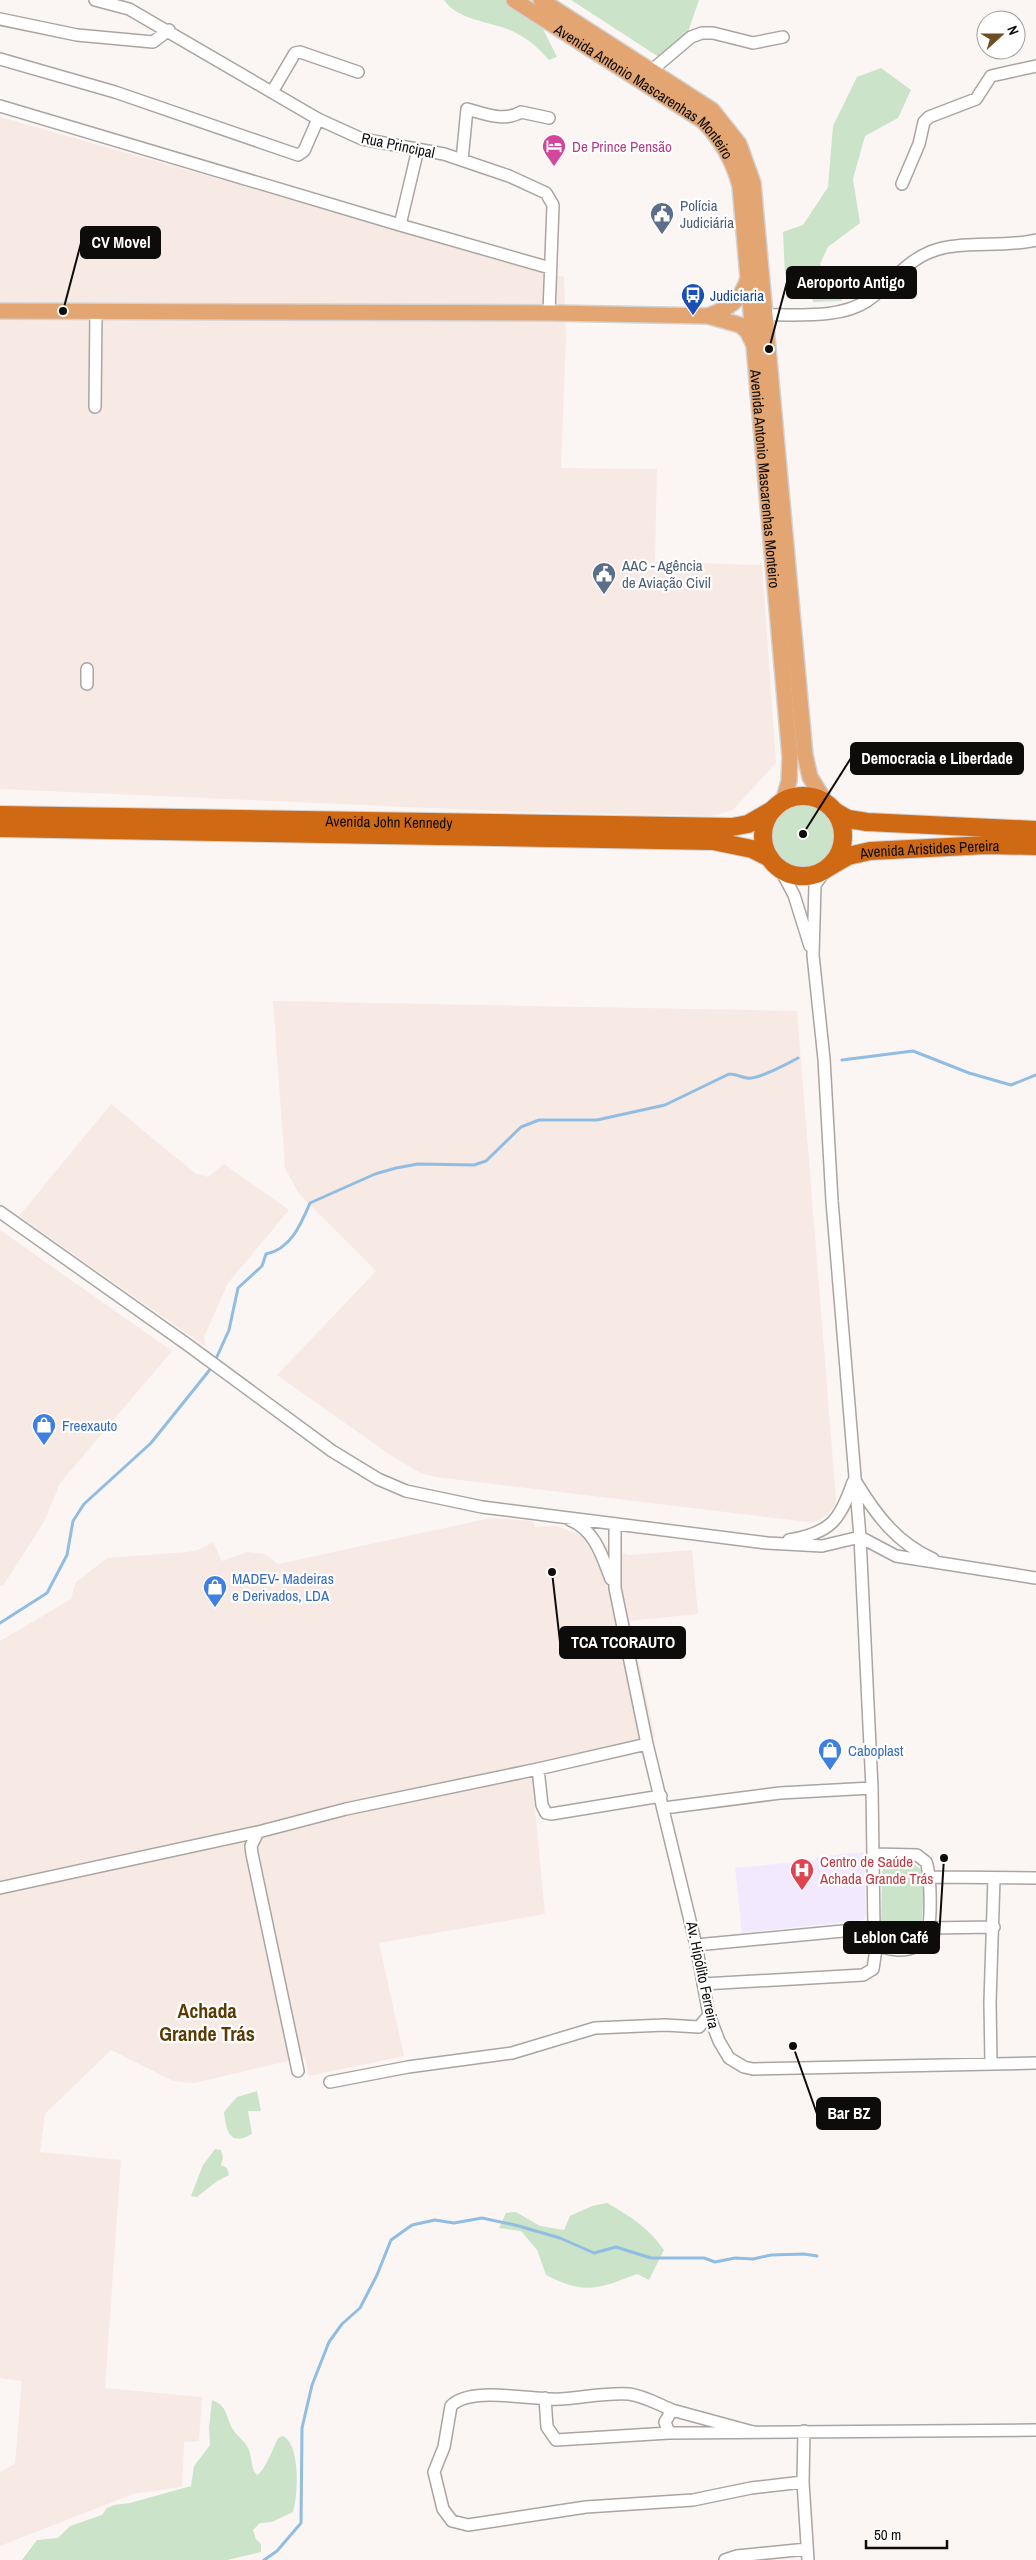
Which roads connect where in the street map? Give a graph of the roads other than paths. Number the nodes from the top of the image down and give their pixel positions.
1 (95, 0) edge
2 (514, 0) edge
3 (541, 0) edge
4 (0, 19) edge
5 (169, 30) junction
6 (783, 37) dead end
7 (0, 59) edge
8 (1036, 66) edge
9 (652, 70) junction
10 (358, 72) dead end
11 (272, 92) junction
12 (0, 106) edge
13 (549, 118) dead end
14 (318, 119) junction
15 (418, 149) junction
16 (462, 160) junction
17 (902, 184) dead end
18 (400, 225) junction
19 (1036, 240) edge
20 (550, 268) junction
21 (749, 278) junction
22 (0, 311) edge
23 (96, 311) junction
24 (549, 313) junction
25 (766, 315) junction
26 (708, 316) junction
27 (754, 347) junction
28 (95, 407) dead end
29 (87, 669) dead end
30 (87, 684) dead end
31 (778, 806) junction
32 (830, 807) junction
33 (0, 815) edge
34 (0, 828) edge
35 (1036, 830) edge
36 (1036, 846) edge
37 (775, 862) junction
38 (827, 868) junction
39 (813, 955) junction
40 (0, 1212) edge
41 (854, 1478) junction
42 (561, 1517) junction
43 (615, 1524) junction
44 (860, 1537) junction
45 (767, 1543) junction
46 (948, 1565) junction
47 (1036, 1578) edge
48 (615, 1588) junction
49 (647, 1744) junction
50 (538, 1769) junction
51 (872, 1788) junction
52 (661, 1796) junction
53 (664, 1808) junction
54 (258, 1832) junction
55 (874, 1854) junction
56 (930, 1877) junction
57 (994, 1878) junction
58 (1036, 1878) edge
59 (0, 1888) edge
60 (994, 1926) junction
61 (874, 1928) junction
62 (928, 1928) junction
63 (877, 1942) junction
64 (696, 1945) junction
65 (703, 1984) junction
66 (709, 2015) junction
67 (1036, 2063) edge
68 (991, 2064) junction
69 (298, 2071) dead end
70 (330, 2082) dead end
71 (545, 2398) junction
72 (672, 2410) junction
73 (1036, 2430) edge
74 (804, 2431) junction
75 (753, 2432) junction
76 (669, 2433) junction
77 (803, 2482) junction
78 (808, 2555) edge
79 (725, 2560) edge

1 - 5 street, Rua Principal
2 - 21 main road, Avenida Antonio Mascarenhas Monteiro
3 - 9 main road, Avenida Antonio Mascarenhas Monteiro
4 - 5 street
5 - 11 street, Rua Principal
6 - 9 street
7 - 14 street
8 - 17 street
9 - 25 main road, Avenida Antonio Mascarenhas Monteiro
10 - 11 street
11 - 14 street, Rua Principal
12 - 18 street
13 - 16 street
14 - 15 street, Rua Principal
15 - 16 street, Rua Principal
15 - 18 street
16 - 20 street, Rua Principal
18 - 20 street
19 - 25 street
20 - 24 street, Rua Principal
21 - 26 main road
21 - 27 main road, Avenida Antonio Mascarenhas Monteiro
22 - 23 main road
23 - 24 main road
23 - 28 street
24 - 26 main road
25 - 32 main road, Avenida Antonio Mascarenhas Monteiro
26 - 27 main road
27 - 31 main road, Avenida Antonio Mascarenhas Monteiro
29 - 30 street
31 - 32 highway
31 - 33 highway, Avenida John Kennedy
31 - 37 highway
32 - 35 highway, Avenida Aristides Pereira
32 - 38 highway
34 - 37 highway, Avenida John Kennedy
36 - 38 highway, Avenida Aristides Pereira
37 - 38 highway
37 - 39 street
38 - 39 street
39 - 41 street
40 - 42 street
41 - 44 street
41 - 45 street
41 - 46 street
42 - 43 street
42 - 48 street
43 - 45 street
43 - 48 street
44 - 45 street
44 - 46 street
44 - 51 street
46 - 47 street
48 - 49 street, Av. Hipólito Ferreira
49 - 50 street
49 - 52 street, Av. Hipólito Ferreira
50 - 52 street
50 - 54 street
51 - 53 street
51 - 55 street
52 - 53 street, Av. Hipólito Ferreira
53 - 64 street, Av. Hipólito Ferreira
54 - 59 street
54 - 69 street
55 - 56 street
55 - 61 street
56 - 57 street
56 - 62 street
57 - 58 street
57 - 60 street
60 - 62 street
60 - 68 street
61 - 63 street
61 - 64 street
62 - 63 street
63 - 65 street
64 - 65 street, Av. Hipólito Ferreira
65 - 66 street, Av. Hipólito Ferreira
66 - 68 street, Av. Hipólito Ferreira
66 - 70 street
67 - 68 street, Av. Hipólito Ferreira
71 - 72 street
71 - 76 street
71 - 77 street
72 - 75 street
72 - 76 street
73 - 74 street
74 - 75 street
74 - 77 street
75 - 76 street
77 - 78 street
78 - 79 street

